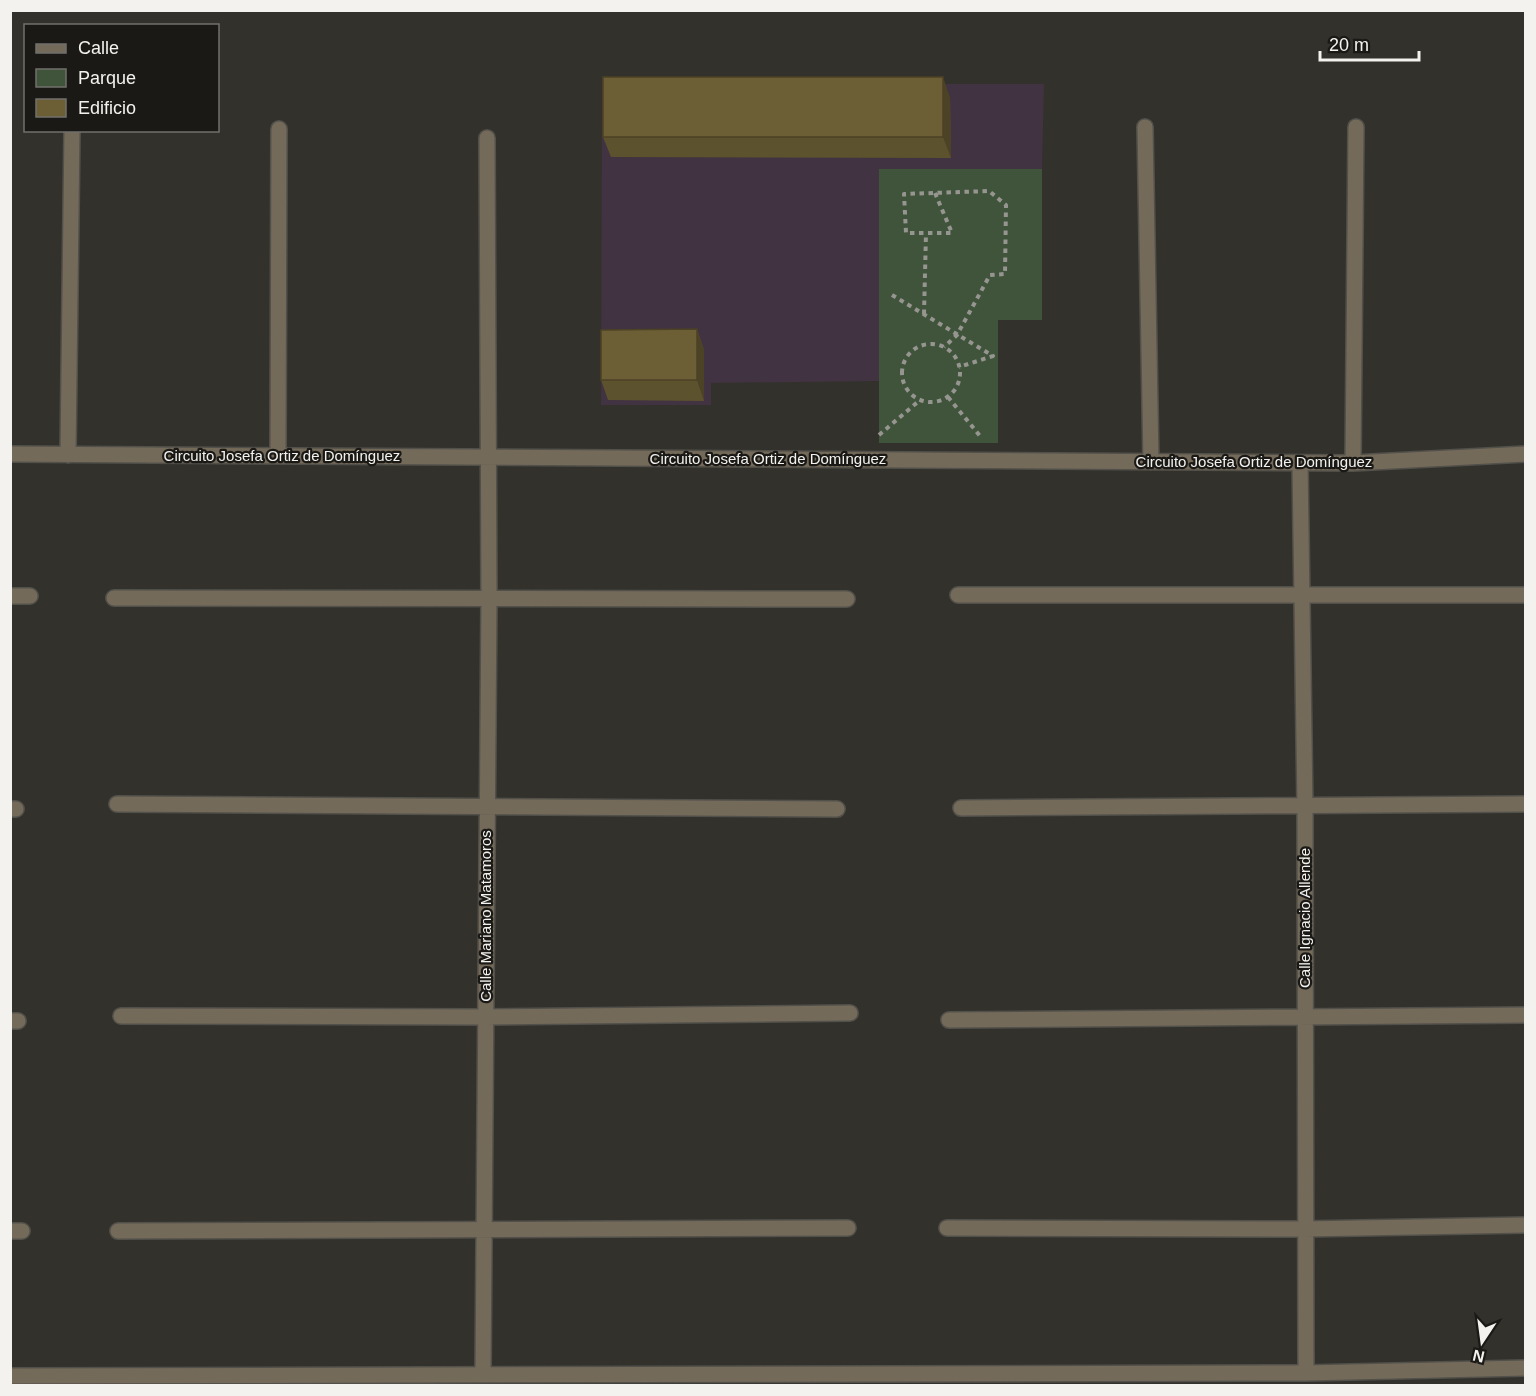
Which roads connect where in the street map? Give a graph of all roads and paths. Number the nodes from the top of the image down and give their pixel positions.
1 (1145, 127) dead end
2 (1356, 127) dead end
3 (279, 129) dead end
4 (72, 132) edge
5 (487, 138) dead end
6 (935, 193) junction
7 (926, 233) junction
8 (892, 295) dead end
9 (924, 314) junction
10 (957, 335) junction
11 (944, 347) junction
12 (959, 367) junction
13 (948, 397) junction
14 (920, 400) junction
15 (10, 454) edge
16 (1526, 454) edge
17 (68, 455) junction
18 (278, 456) junction
19 (488, 458) junction
20 (850, 460) junction
21 (1000, 460) junction
22 (1152, 462) junction
23 (1300, 463) junction
24 (1353, 463) junction
25 (958, 595) dead end
26 (1526, 595) edge
27 (10, 596) edge
28 (30, 596) dead end
29 (1303, 597) junction
30 (114, 598) dead end
31 (489, 599) junction
32 (847, 599) dead end
33 (117, 804) dead end
34 (1526, 804) edge
35 (486, 808) junction
36 (961, 808) dead end
37 (1305, 808) junction
38 (837, 809) dead end
39 (850, 1013) dead end
40 (1305, 1015) junction
41 (1526, 1015) edge
42 (121, 1016) dead end
43 (485, 1017) junction
44 (949, 1020) dead end
45 (1526, 1225) edge
46 (848, 1228) dead end
47 (947, 1228) dead end
48 (484, 1229) junction
49 (1304, 1229) junction
50 (118, 1231) dead end
51 (1526, 1368) edge
52 (1306, 1373) junction
53 (483, 1374) junction
54 (10, 1376) edge
55 (340, 1380) edge
56 (123, 1381) edge

1 - 22 street
2 - 24 street
3 - 18 street
4 - 17 street
5 - 19 street, Calle Mariano Matamoros
6 - 7 path
6 - 7 path
6 - 10 path
7 - 9 path
8 - 9 path
9 - 10 path
10 - 11 path
10 - 12 path
11 - 12 path
11 - 14 path
12 - 13 path
13 - 14 path
13 - 21 path
14 - 20 path
15 - 17 street, Circuito Josefa Ortiz de Domínguez
16 - 24 street, Circuito Josefa Ortiz de Domínguez
17 - 18 street, Circuito Josefa Ortiz de Domínguez
18 - 19 street, Circuito Josefa Ortiz de Domínguez
19 - 20 street, Circuito Josefa Ortiz de Domínguez
19 - 31 street, Calle Mariano Matamoros
20 - 21 street, Circuito Josefa Ortiz de Domínguez
21 - 22 street, Circuito Josefa Ortiz de Domínguez
22 - 23 street, Circuito Josefa Ortiz de Domínguez
23 - 24 street, Circuito Josefa Ortiz de Domínguez
23 - 29 street, Calle Ignacio Allende
25 - 29 street
26 - 29 street
27 - 28 street
29 - 37 street, Calle Ignacio Allende
30 - 31 street
31 - 32 street
31 - 35 street, Calle Mariano Matamoros
33 - 35 street
34 - 37 street
35 - 38 street
35 - 43 street, Calle Mariano Matamoros
36 - 37 street
37 - 40 street, Calle Ignacio Allende
39 - 43 street
40 - 41 street
40 - 44 street
40 - 49 street, Calle Ignacio Allende
42 - 43 street
43 - 48 street, Calle Mariano Matamoros
45 - 49 street
46 - 48 street
47 - 49 street
48 - 50 street
48 - 53 street, Calle Mariano Matamoros
49 - 52 street, Calle Ignacio Allende
51 - 52 street
52 - 53 street
53 - 55 street
54 - 56 street
55 - 56 street

